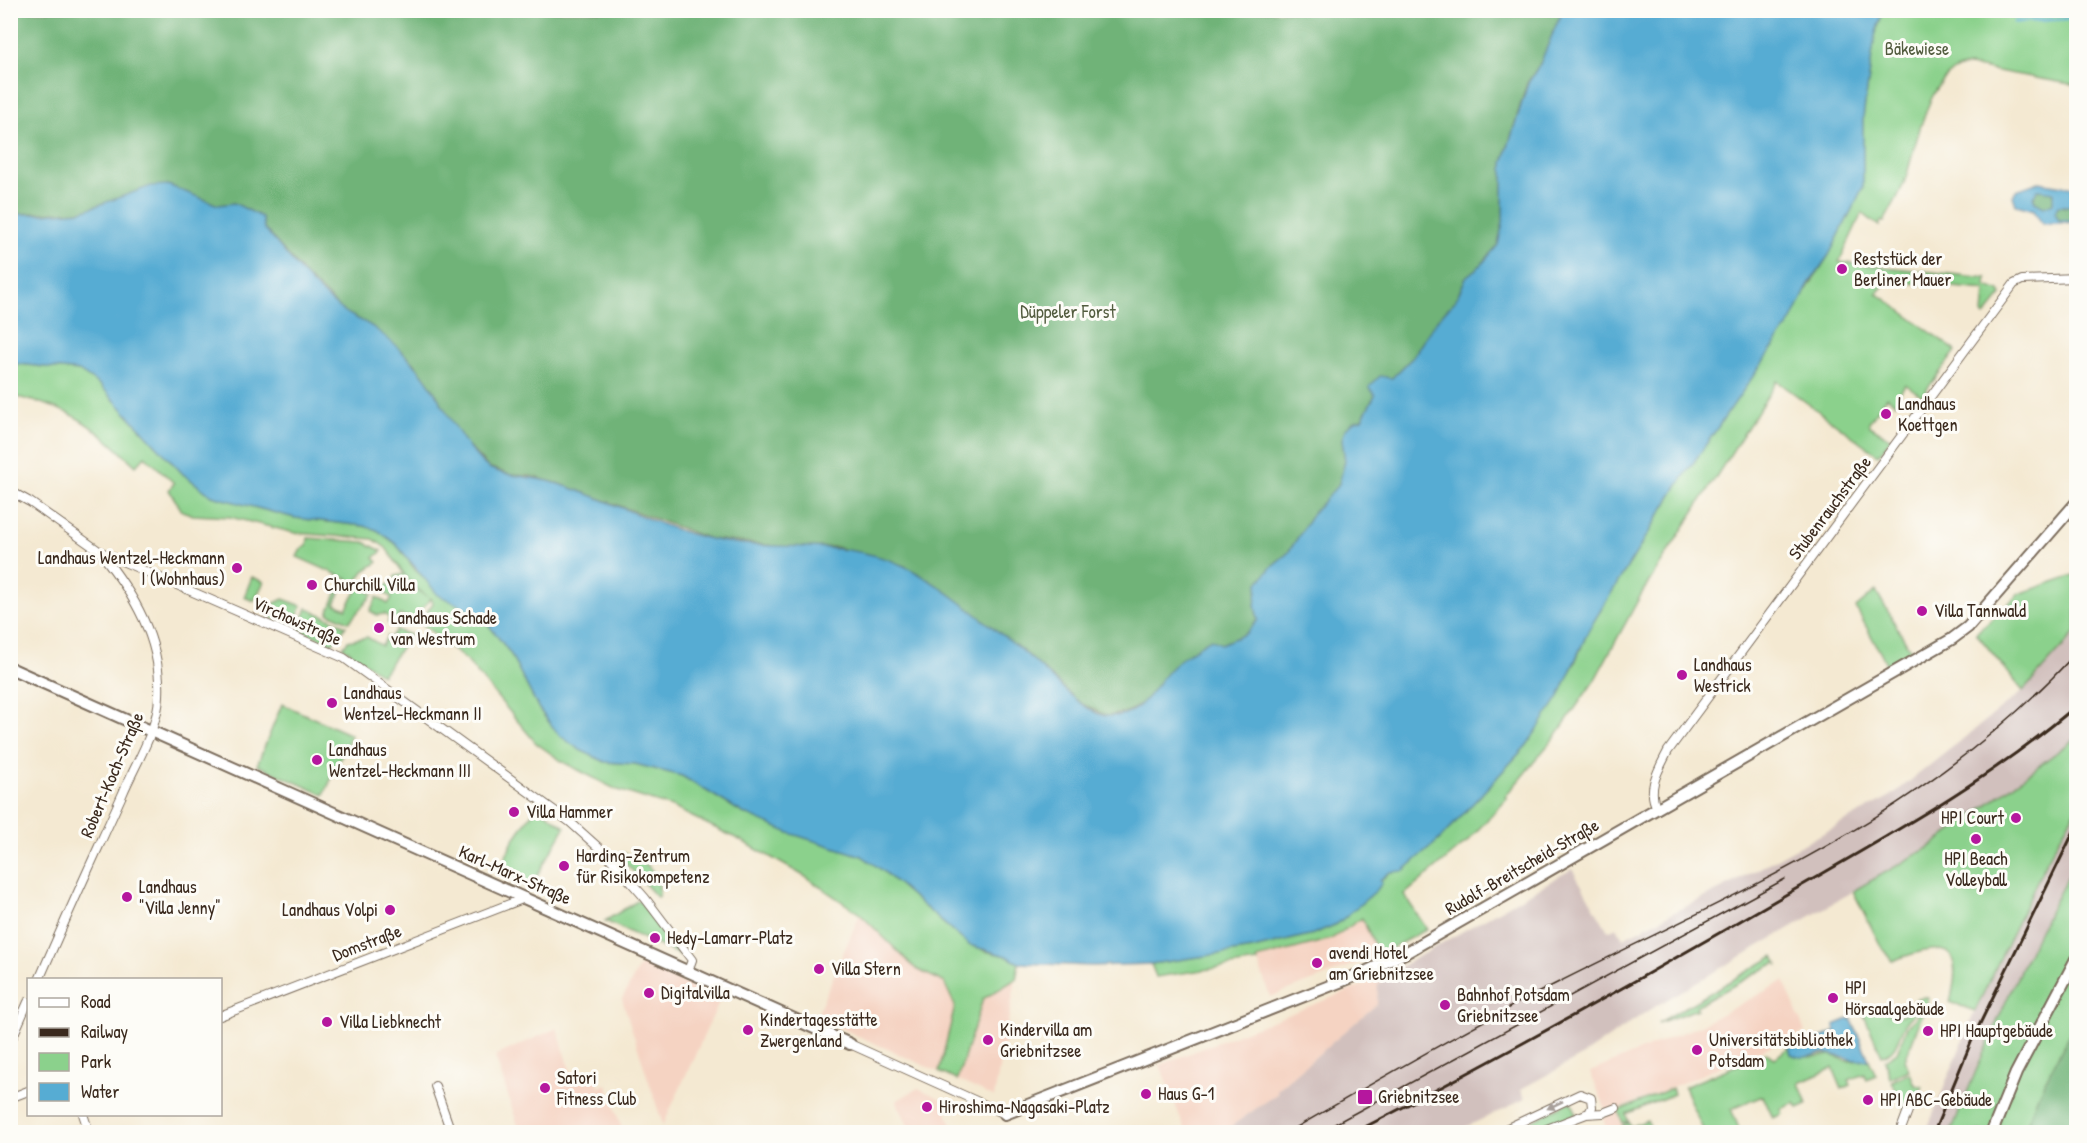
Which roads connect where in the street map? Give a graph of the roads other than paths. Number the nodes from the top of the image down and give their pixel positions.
1 (2076, 278) edge
2 (10, 491) edge
3 (2076, 503) edge
4 (99, 551) junction
5 (10, 668) edge
6 (151, 731) junction
7 (1657, 808) junction
8 (525, 898) junction
9 (2076, 959) edge
10 (688, 971) junction
11 (40, 978) edge
12 (27, 1004) edge
13 (222, 1015) edge
14 (10, 1042) edge
15 (850, 1044) joint
16 (435, 1086) dead end
17 (27, 1091) edge
18 (10, 1098) edge
19 (1616, 1108) dead end
20 (1909, 1108) dead end
21 (1005, 1114) joint
22 (1586, 1114) junction
23 (84, 1116) edge
24 (89, 1132) edge
25 (451, 1132) edge
26 (1499, 1132) edge
27 (1539, 1132) edge
28 (1900, 1132) edge
29 (1992, 1132) edge

1 - 7 street, Stubenrauchstraße
2 - 4 street, Virchowstraße
3 - 7 street, Rudolf-Breitscheid-Straße
4 - 6 street, Robert-Koch-Straße
4 - 10 street, Virchowstraße
5 - 6 street, Karl-Marx-Straße
6 - 8 street, Karl-Marx-Straße
6 - 11 street, Robert-Koch-Straße
7 - 21 street, Rudolf-Breitscheid-Straße
8 - 10 street, Karl-Marx-Straße
8 - 13 street, Domstraße
9 - 29 street
10 - 15 street, Karl-Marx-Straße
12 - 14 street
15 - 21 street, Karl-Marx-Straße
16 - 25 street
17 - 18 street
19 - 22 street
20 - 28 street
22 -> 26 street
22 - 27 street
23 - 24 street

